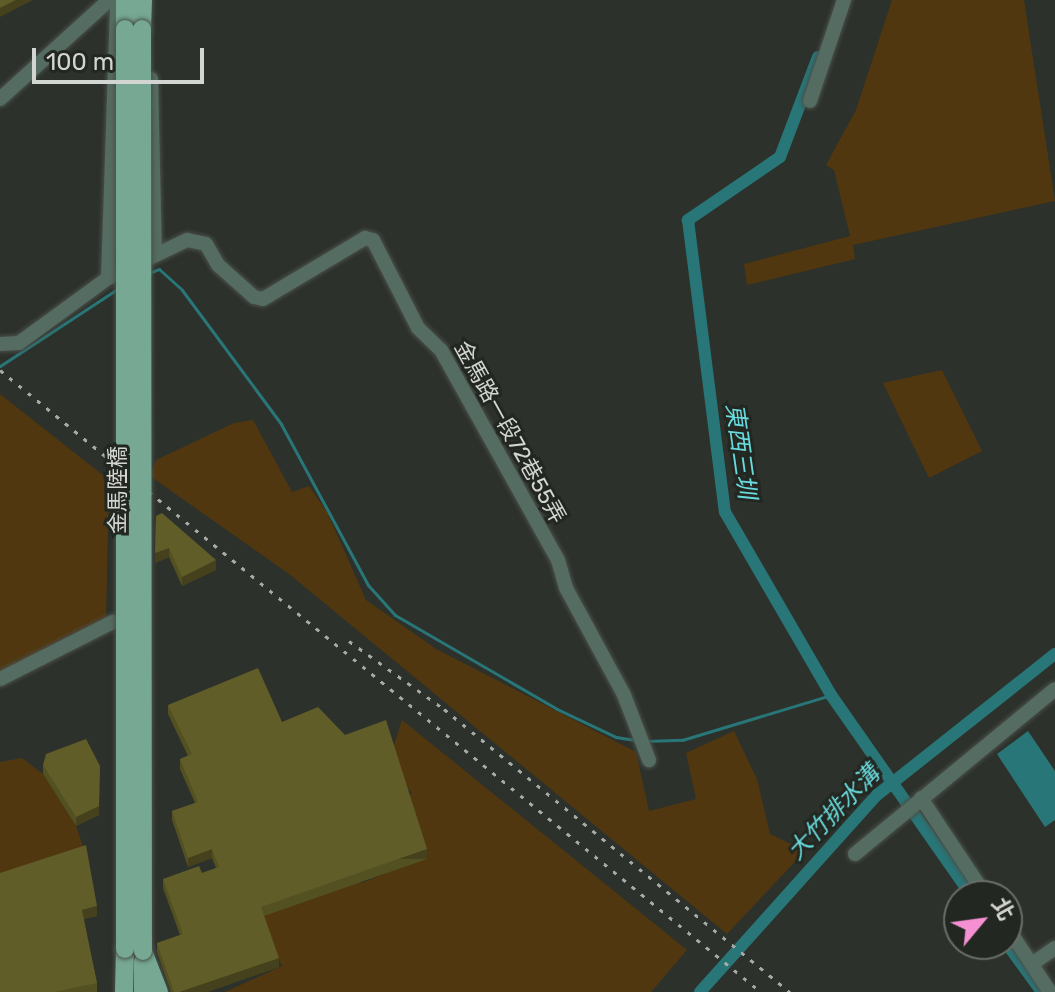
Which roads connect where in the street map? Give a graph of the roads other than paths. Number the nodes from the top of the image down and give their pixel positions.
1 (109, 0) edge
2 (117, 0) edge
3 (125, 0) edge
4 (145, 0) edge
5 (844, 0) edge
6 (134, 29) junction
7 (0, 99) edge
8 (810, 101) dead end
9 (155, 254) junction
10 (108, 278) junction
11 (0, 344) edge
12 (113, 622) dead end
13 (0, 679) edge
14 (1055, 689) edge
15 (649, 760) dead end
16 (921, 798) junction
17 (855, 854) dead end
18 (975, 880) edge
19 (1055, 948) edge
20 (134, 950) junction
21 (1023, 951) edge
22 (1032, 964) junction
23 (124, 992) edge
24 (143, 992) edge
25 (159, 992) edge
26 (1050, 992) edge

1 - 7 street
2 - 10 street
3 - 6 main road
4 - 6 main road
4 - 9 street
5 - 8 street
6 - 20 main road, 金馬陸橋, bridge
9 - 10 street
9 - 15 street, 金馬路一段72巷55弄
10 - 11 street
12 - 13 street
14 - 16 street
16 - 17 street
16 - 18 street
19 - 22 street
20 - 23 main road
20 - 24 main road
20 - 25 main road
21 - 22 street
22 - 26 street

